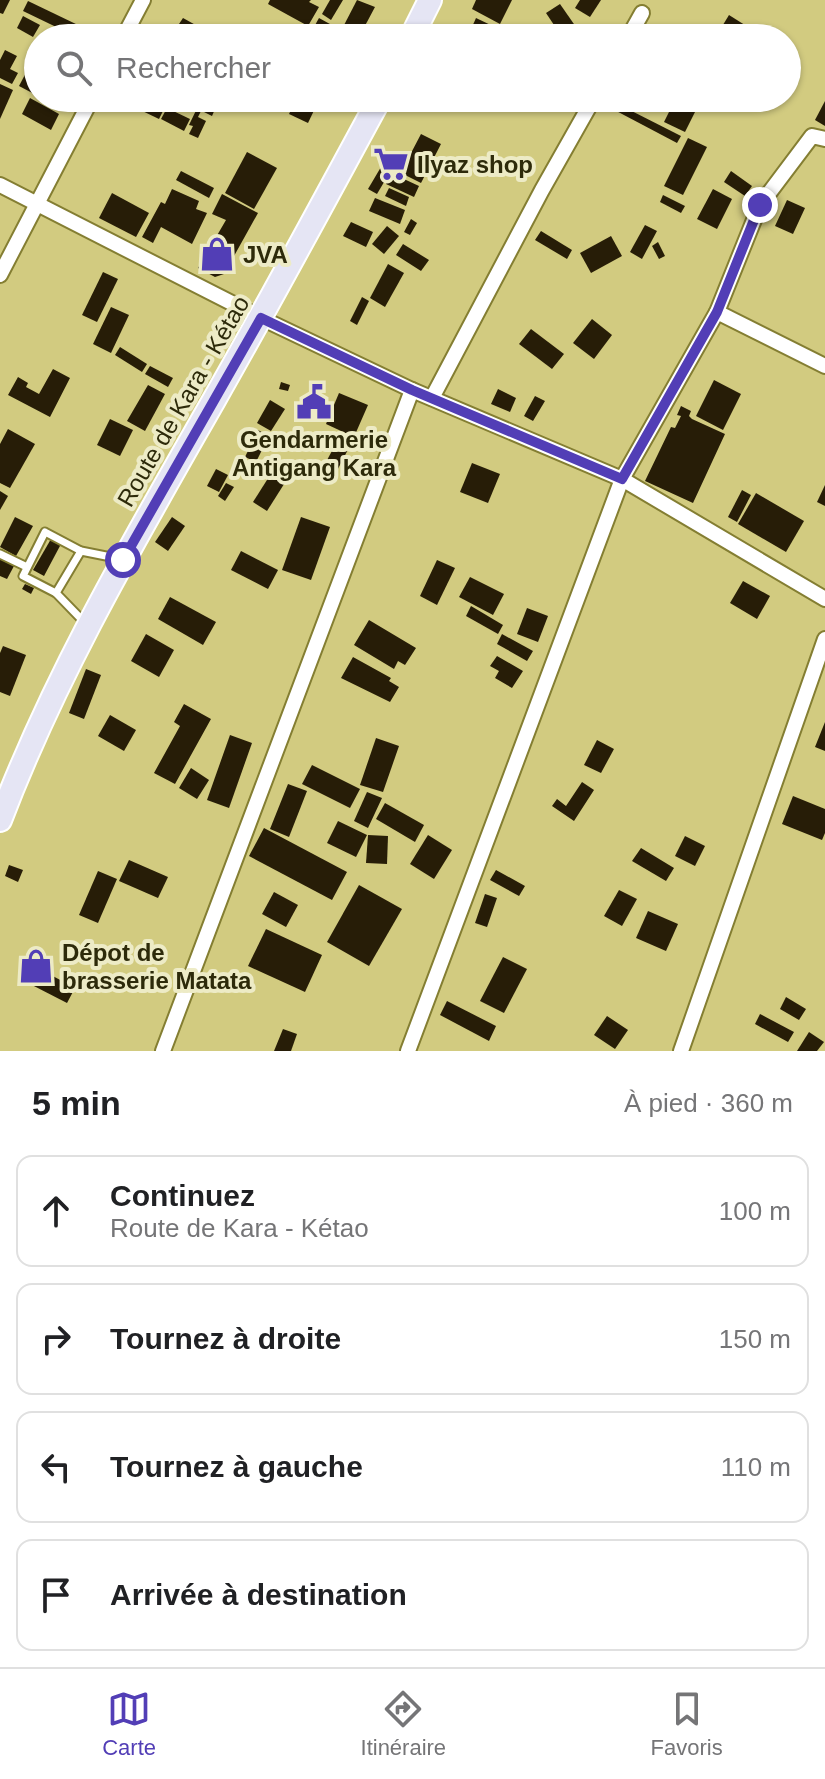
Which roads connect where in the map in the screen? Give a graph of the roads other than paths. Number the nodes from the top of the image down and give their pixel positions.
1 (143, 0) edge
2 (430, 0) edge
3 (642, 13) dead end
4 (130, 24) edge
5 (418, 24) edge
6 (636, 24) edge
7 (85, 112) edge
8 (372, 112) edge
9 (586, 112) edge
10 (825, 139) edge
11 (0, 185) edge
12 (37, 203) junction
13 (0, 275) edge
14 (717, 312) junction
15 (261, 318) junction
16 (825, 366) edge
17 (412, 390) junction
18 (432, 398) junction
19 (622, 479) junction
20 (81, 551) junction
21 (0, 554) edge
22 (123, 560) junction
23 (27, 567) junction
24 (56, 593) junction
25 (825, 599) edge
26 (88, 626) junction
27 (825, 639) edge
28 (1, 813) edge
29 (163, 1051) edge
30 (408, 1051) edge
31 (681, 1051) edge

1 - 4 street
2 - 5 main road
3 - 6 street
7 - 12 street
8 - 15 main road, Route de Kara - Kétao
9 - 18 street
10 - 14 street
11 - 12 street
12 - 13 street
12 - 15 street
14 - 16 street
14 - 19 street
15 - 17 street
15 - 22 main road, Route de Kara - Kétao
17 - 18 street
17 - 29 street
18 - 19 street
19 - 25 street
19 - 30 street
20 - 22 lane
20 - 23 lane
20 - 24 lane
21 - 23 lane
22 - 26 main road, Route de Kara - Kétao
23 - 24 lane
24 - 26 lane
26 - 28 main road, Route de Kara - Kétao
27 - 31 street

